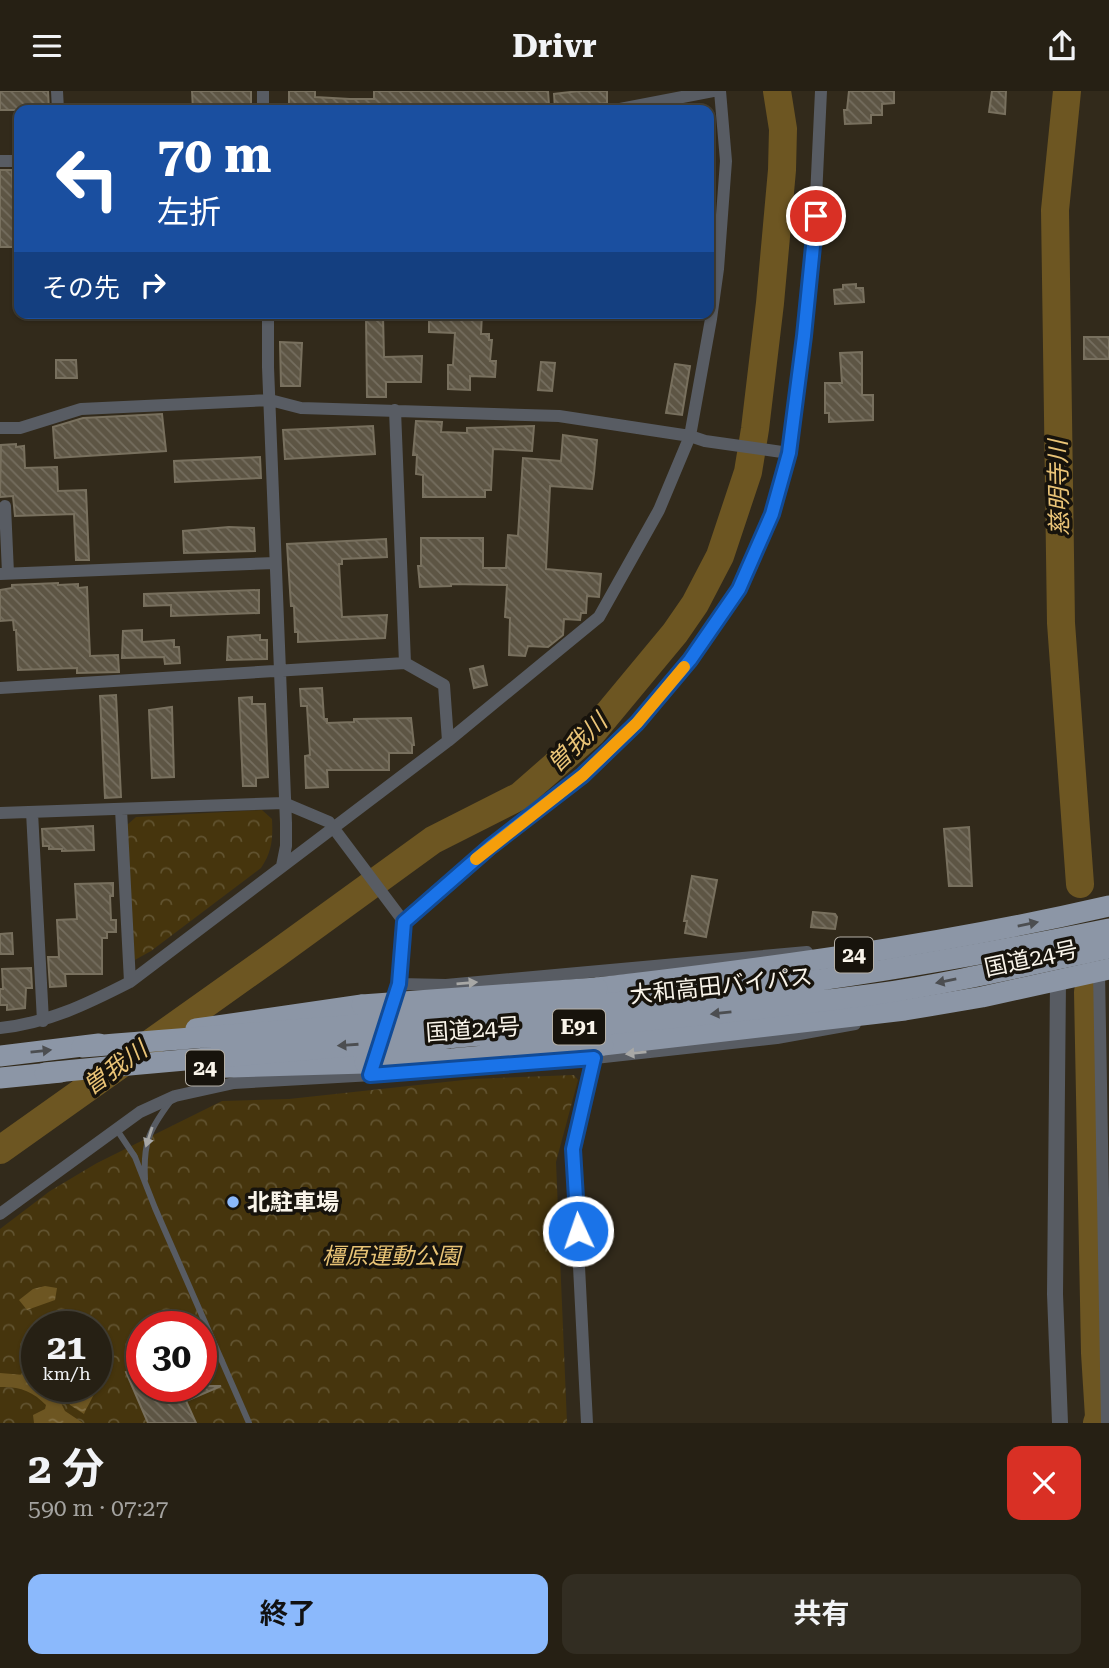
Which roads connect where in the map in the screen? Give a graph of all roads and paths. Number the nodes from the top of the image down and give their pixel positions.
1 (713, 91) edge
2 (720, 91) edge
3 (821, 91) edge
4 (641, 105) edge
5 (714, 298) edge
6 (268, 319) edge
7 (711, 319) edge
8 (270, 400) junction
9 (395, 410) junction
10 (0, 428) edge
11 (690, 436) junction
12 (789, 453) junction
13 (5, 506) dead end
14 (275, 562) junction
15 (4, 574) edge
16 (405, 663) junction
17 (280, 672) junction
18 (0, 688) edge
19 (448, 741) junction
20 (284, 803) junction
21 (121, 809) junction
22 (32, 812) junction
23 (0, 813) edge
24 (337, 832) junction
25 (282, 866) junction
26 (1109, 907) edge
27 (402, 919) junction
28 (1109, 929) edge
29 (908, 947) junction
30 (1109, 948) edge
31 (1104, 970) edge
32 (130, 982) junction
33 (1058, 982) junction
34 (399, 984) junction
35 (43, 1021) junction
36 (0, 1028) edge
37 (82, 1047) junction
38 (599, 1051) junction
39 (0, 1056) edge
40 (44, 1073) junction
41 (370, 1075) junction
42 (0, 1078) edge
43 (174, 1096) junction
44 (116, 1128) junction
45 (146, 1184) junction
46 (0, 1215) edge
47 (249, 1423) edge
48 (587, 1423) edge
49 (1060, 1423) edge
50 (1107, 1423) edge

1 - 4 street
2 - 5 street
3 - 12 street
6 - 8 street
7 - 11 street
8 - 9 street
8 - 10 street
8 - 14 street
9 - 11 street
9 - 16 street
11 - 12 street
11 - 19 street
12 - 27 street
13 - 15 street
14 - 15 street
14 - 17 street
16 - 17 street
16 - 19 street
17 - 18 street
17 - 20 street
19 - 24 street
20 - 21 street
20 - 24 street
20 - 25 street
21 - 22 street
21 - 32 street
22 - 23 street
22 - 35 street
24 - 25 street
24 - 27 street
25 - 32 street
29 -> 26 highway, 国道24号 / 24
27 - 34 street
28 - 37 highway, 大和高田バイパス / E91, bridge
34 -> 29 street
29 - 37 highway, 国道24号 / 24, bridge
30 -> 40 highway, 大和高田バイパス / E91, bridge
31 - 33 highway, 国道24号 / 24
31 - 50 street
32 - 35 street
33 -> 38 highway, 国道24号 / 24
33 - 49 street
34 - 41 street
35 - 36 street
39 -> 37 highway, 大和高田バイパス / E91
38 - 40 highway, 国道24号 / 24, bridge
38 - 41 street
38 - 48 street
40 - 42 highway, 大和高田バイパス / E91
41 - 43 street
43 - 44 street
43 -> 45 lane
44 - 45 lane
44 - 46 street
45 - 47 lane

